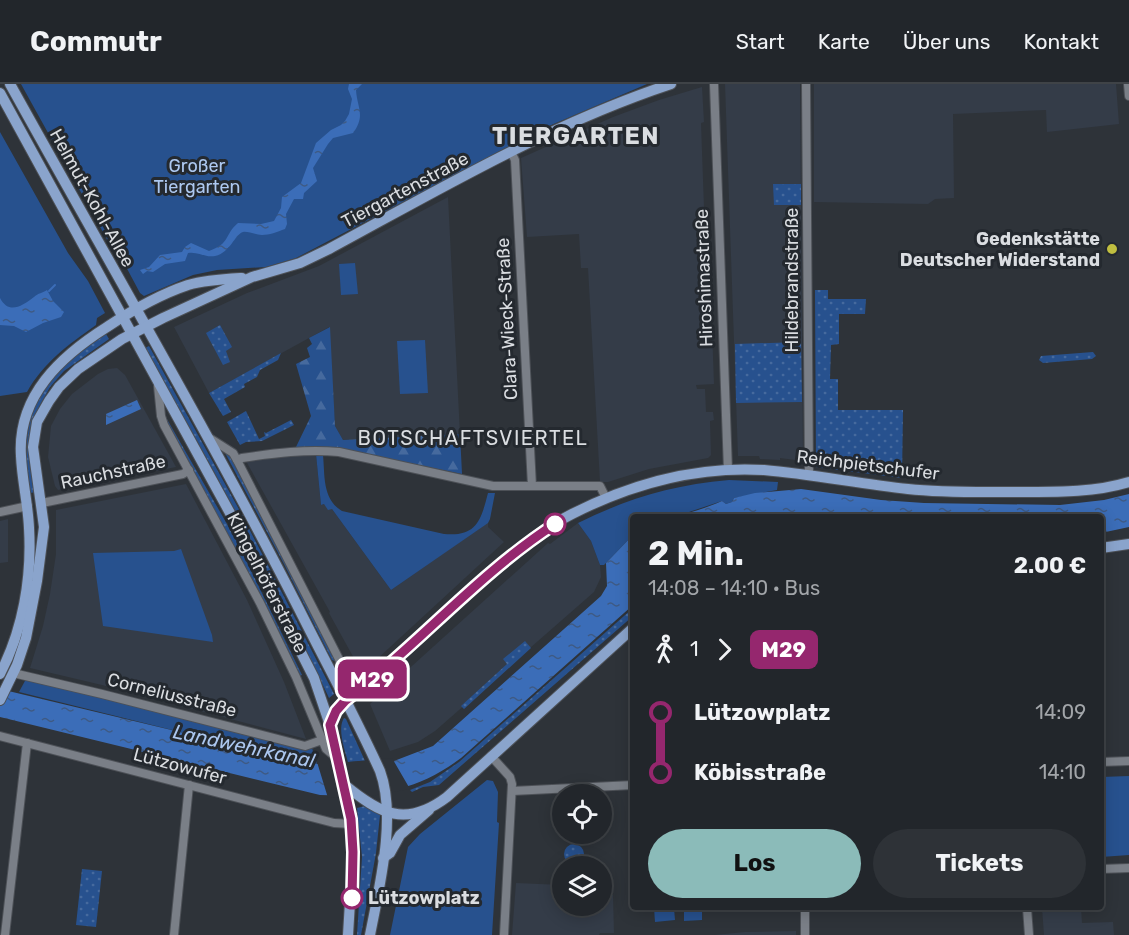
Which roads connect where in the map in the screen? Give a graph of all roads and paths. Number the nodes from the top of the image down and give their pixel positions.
1 (10, 84) edge
2 (671, 84) edge
3 (714, 84) edge
4 (806, 84) edge
5 (1128, 84) edge
6 (0, 93) edge
7 (1129, 96) edge
8 (511, 152) junction
9 (252, 278) junction
10 (137, 309) junction
11 (123, 317) junction
12 (147, 326) junction
13 (132, 334) junction
14 (158, 384) junction
15 (207, 436) junction
16 (237, 460) junction
17 (189, 470) junction
18 (728, 470) junction
19 (809, 476) junction
20 (1129, 482) edge
21 (532, 486) junction
22 (606, 498) junction
23 (42, 503) junction
24 (28, 506) junction
25 (0, 512) edge
26 (1129, 544) edge
27 (1104, 548) edge
28 (630, 631) edge
29 (4, 672) edge
30 (337, 684) junction
31 (3, 695) edge
32 (345, 701) junction
33 (330, 725) junction
34 (0, 736) edge
35 (322, 740) junction
36 (27, 743) junction
37 (491, 756) junction
38 (1129, 760) edge
39 (339, 761) junction
40 (1104, 762) edge
41 (189, 785) junction
42 (345, 785) junction
43 (630, 785) edge
44 (512, 790) junction
45 (436, 805) junction
46 (386, 812) junction
47 (352, 824) junction
48 (383, 858) junction
49 (1129, 868) edge
50 (1104, 869) edge
51 (805, 910) edge
52 (1027, 910) edge
53 (5, 935) edge
54 (174, 935) edge
55 (348, 935) edge
56 (370, 935) edge
57 (504, 935) edge
58 (805, 935) edge
59 (1029, 935) edge

1 - 10 main road, Helmut-Kohl-Allee
2 - 8 main road, Tiergartenstraße
3 - 18 street, Hiroshimastraße
4 - 19 street, Hildebrandstraße
5 - 7 street
6 - 11 main road, Helmut-Kohl-Allee
8 - 9 main road, Tiergartenstraße
8 - 21 street, Clara-Wieck-Straße
9 - 10 main road, Tiergartenstraße
9 - 12 main road, Tiergartenstraße
10 - 11 main road, Tiergartenstraße
10 - 12 main road, Helmut-Kohl-Allee
11 - 13 main road, Klingelhöferstraße
11 - 24 main road, Tiergartenstraße
12 - 13 main road, Tiergartenstraße
12 - 15 main road, Klingelhöferstraße
13 - 14 main road, Klingelhöferstraße
13 - 23 main road, Tiergartenstraße
14 - 17 street, Klingelhöferstraße
14 - 33 main road, Klingelhöferstraße
15 - 16 street, Klingelhöferstraße
15 - 30 main road, Klingelhöferstraße
16 - 21 street
16 - 30 street, Klingelhöferstraße
17 - 23 street, Rauchstraße
17 - 35 street, Klingelhöferstraße
18 - 19 main road, Reichpietschufer
18 - 22 main road, Reichpietschufer
19 - 20 main road, Reichpietschufer
21 - 22 street
22 - 32 main road, Reichpietschufer
23 - 24 main road
23 - 29 main road, Tiergartenstraße
24 - 25 street
24 - 29 main road, Tiergartenstraße
26 - 27 main road
28 - 37 main road
29 - 31 main road
29 - 35 street, Corneliusstraße
30 - 32 main road, Klingelhöferstraße
32 - 33 main road
32 - 46 main road, Klingelhöferstraße
33 - 39 main road, Klingelhöferstraße
34 - 36 street, Lützowufer
35 - 39 street, Klingelhöferstraße
36 - 41 street, Lützowufer
36 - 53 street
37 - 44 street
37 - 45 main road
38 - 40 street
39 - 42 main road
41 - 47 street, Lützowufer
41 - 54 street
42 - 46 main road
42 - 47 main road
43 - 44 street
44 - 57 street
45 - 46 main road
45 - 48 main road
46 - 48 main road
47 - 55 main road
48 - 56 main road
49 - 50 street
51 - 58 street
52 - 59 street

